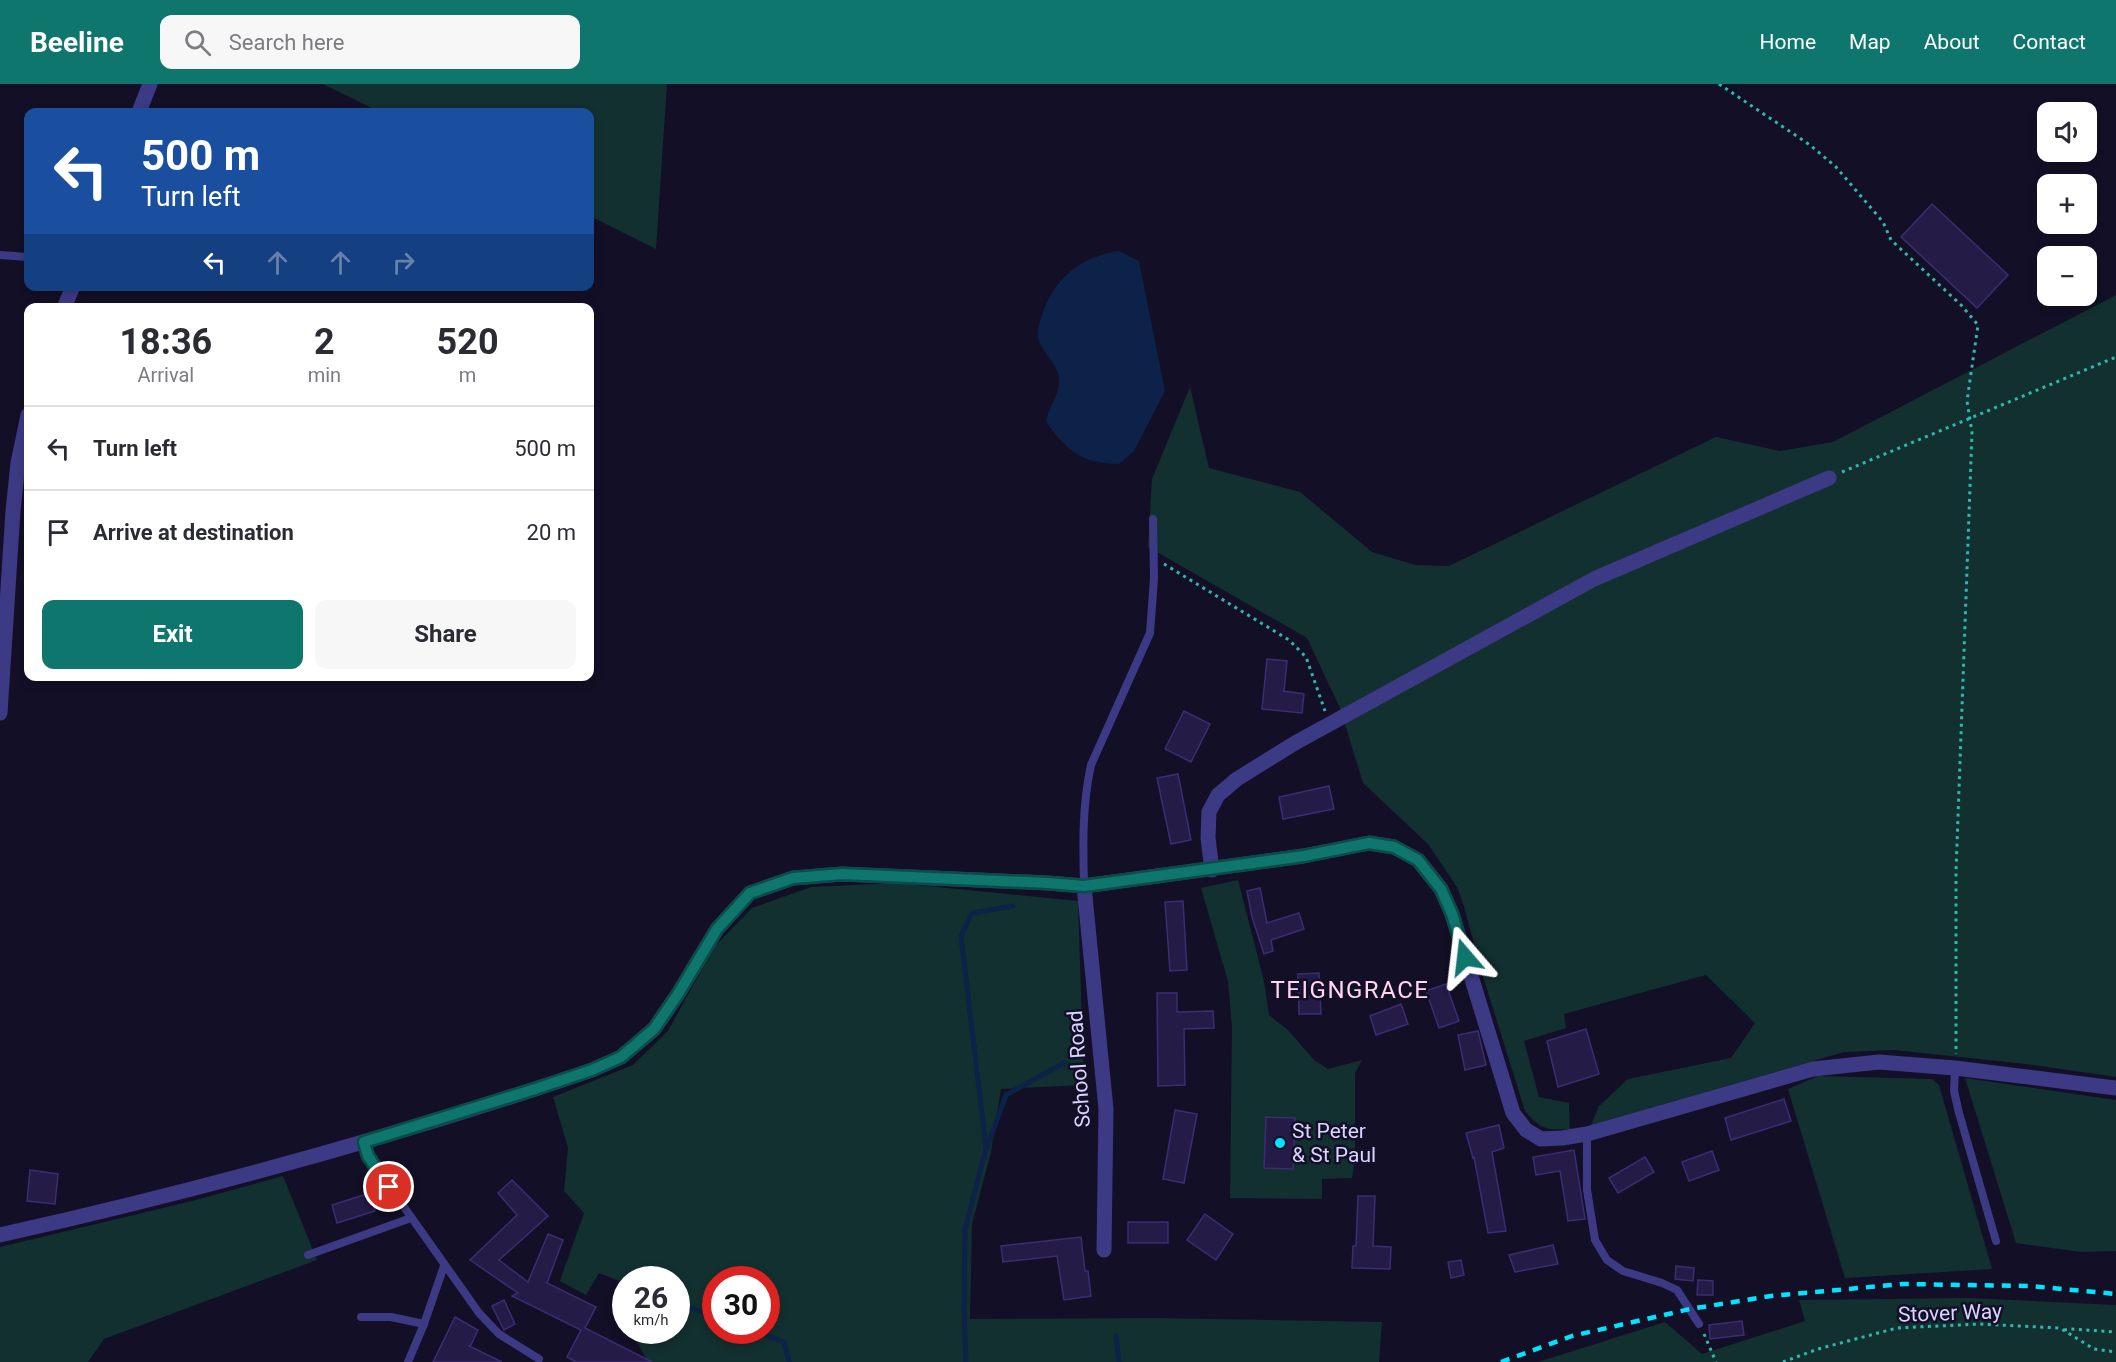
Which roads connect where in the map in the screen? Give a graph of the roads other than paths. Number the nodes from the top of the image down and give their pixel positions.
1 (150, 84) edge
2 (141, 108) edge
3 (0, 255) edge
4 (24, 257) edge
5 (24, 436) edge
6 (1829, 478) road end
7 (1153, 519) dead end
8 (0, 713) edge
9 (1212, 870) junction
10 (1084, 886) junction
11 (1955, 1068) junction
12 (2116, 1088) edge
13 (1587, 1134) junction
14 (364, 1142) junction
15 (411, 1218) junction
16 (0, 1235) edge
17 (1995, 1241) dead end
18 (1104, 1250) dead end
19 (308, 1255) dead end
20 (444, 1266) junction
21 (361, 1317) dead end
22 (424, 1324) junction
23 (1699, 1324) road end
24 (539, 1359) dead end
25 (408, 1362) edge

1 - 2 street
3 - 4 lane
5 - 8 street
6 - 9 street
7 - 10 lane
9 - 10 street
9 - 13 street
10 - 14 street
10 - 18 street, School Road
11 - 12 street
11 - 13 street
11 - 17 lane
13 - 23 lane
14 - 15 lane
14 - 16 street
15 - 19 lane
15 - 20 lane
20 - 22 lane
20 - 24 lane
21 - 22 lane
22 - 25 lane

